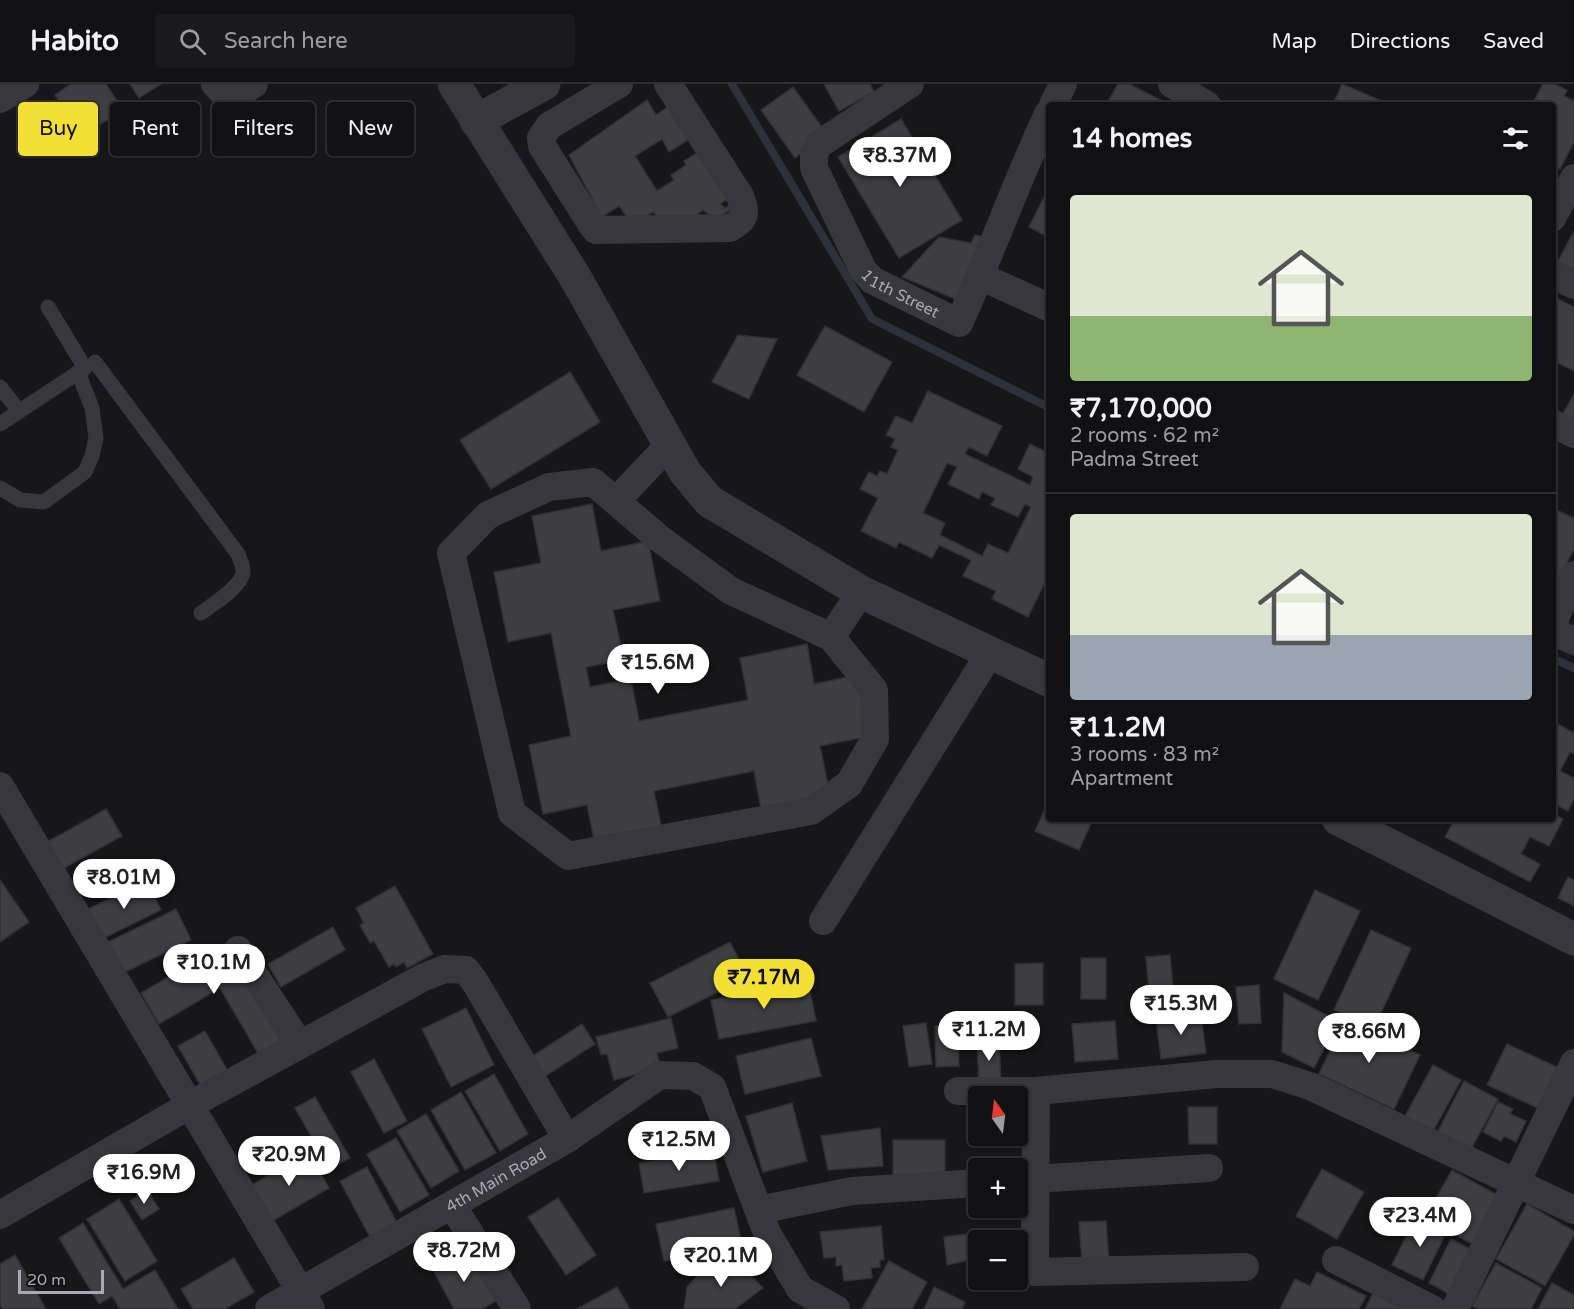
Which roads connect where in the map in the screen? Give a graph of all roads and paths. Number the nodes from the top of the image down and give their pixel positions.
1 (25, 84) edge
2 (215, 84) edge
3 (254, 84) edge
4 (454, 84) edge
5 (544, 84) edge
6 (619, 84) edge
7 (668, 84) edge
8 (910, 84) edge
9 (1063, 84) edge
10 (1173, 84) edge
11 (0, 99) edge
12 (1054, 102) edge
13 (1202, 102) edge
14 (476, 122) junction
15 (1046, 124) edge
16 (1039, 159) edge
17 (1574, 178) edge
18 (1556, 211) edge
19 (980, 276) junction
20 (1556, 276) edge
21 (1574, 285) edge
22 (1046, 306) edge
23 (48, 307) dead end
24 (89, 366) junction
25 (0, 387) edge
26 (19, 411) junction
27 (0, 423) edge
28 (1556, 425) edge
29 (1574, 434) edge
30 (669, 445) junction
31 (0, 488) edge
32 (616, 501) junction
33 (1574, 575) edge
34 (861, 592) junction
35 (201, 613) dead end
36 (1556, 617) edge
37 (1556, 633) edge
38 (831, 637) junction
39 (1574, 641) edge
40 (990, 652) junction
41 (1046, 679) edge
42 (0, 786) edge
43 (1344, 822) edge
44 (10, 824) edge
45 (823, 921) dead end
46 (1574, 939) edge
47 (238, 950) dead end
48 (300, 1045) junction
49 (1574, 1063) edge
50 (958, 1091) dead end
51 (1036, 1091) junction
52 (190, 1105) junction
53 (567, 1139) junction
54 (1028, 1162) edge
55 (1209, 1168) dead end
56 (1028, 1180) edge
57 (1517, 1183) junction
58 (968, 1184) edge
59 (1028, 1200) edge
60 (452, 1205) junction
61 (759, 1210) junction
62 (1574, 1210) edge
63 (0, 1215) edge
64 (1336, 1260) dead end
65 (1245, 1267) dead end
66 (305, 1300) edge
67 (270, 1309) edge
68 (517, 1309) edge
69 (836, 1309) edge
70 (1432, 1309) edge
71 (1455, 1309) edge

1 - 11 street
2 - 3 street
4 - 14 street
5 - 14 street
6 - 7 street
8 - 19 street, 11th Street
9 - 12 street
10 - 13 street
14 - 30 street
15 - 16 street, 11th Street
16 - 19 street, 11th Street
17 - 18 street
19 - 22 street
20 - 21 street
23 - 24 lane
24 - 26 lane
24 - 31 lane
24 - 35 lane
25 - 26 lane
26 - 27 lane
28 - 29 street
30 - 32 street
30 - 34 street
32 - 38 street
32 - 38 street
33 - 36 street
34 - 38 street
34 - 40 street
37 - 39 street
40 - 41 street
40 - 45 street
42 - 44 street
43 - 46 street
44 - 52 street
47 - 48 street
48 - 52 street
48 - 53 street
49 - 57 street
50 - 51 street
51 - 54 street
51 - 57 street
52 - 63 street
52 - 66 street
53 - 60 street, 4th Main Road
53 - 61 street, 4th Main Road
55 - 56 street
57 - 62 street
57 - 71 street
58 - 61 street
59 - 65 street
60 - 66 street, 4th Main Road
60 - 68 street
61 - 69 street, 4th Main Road
64 - 70 street
66 - 67 street, 4th Main Road

